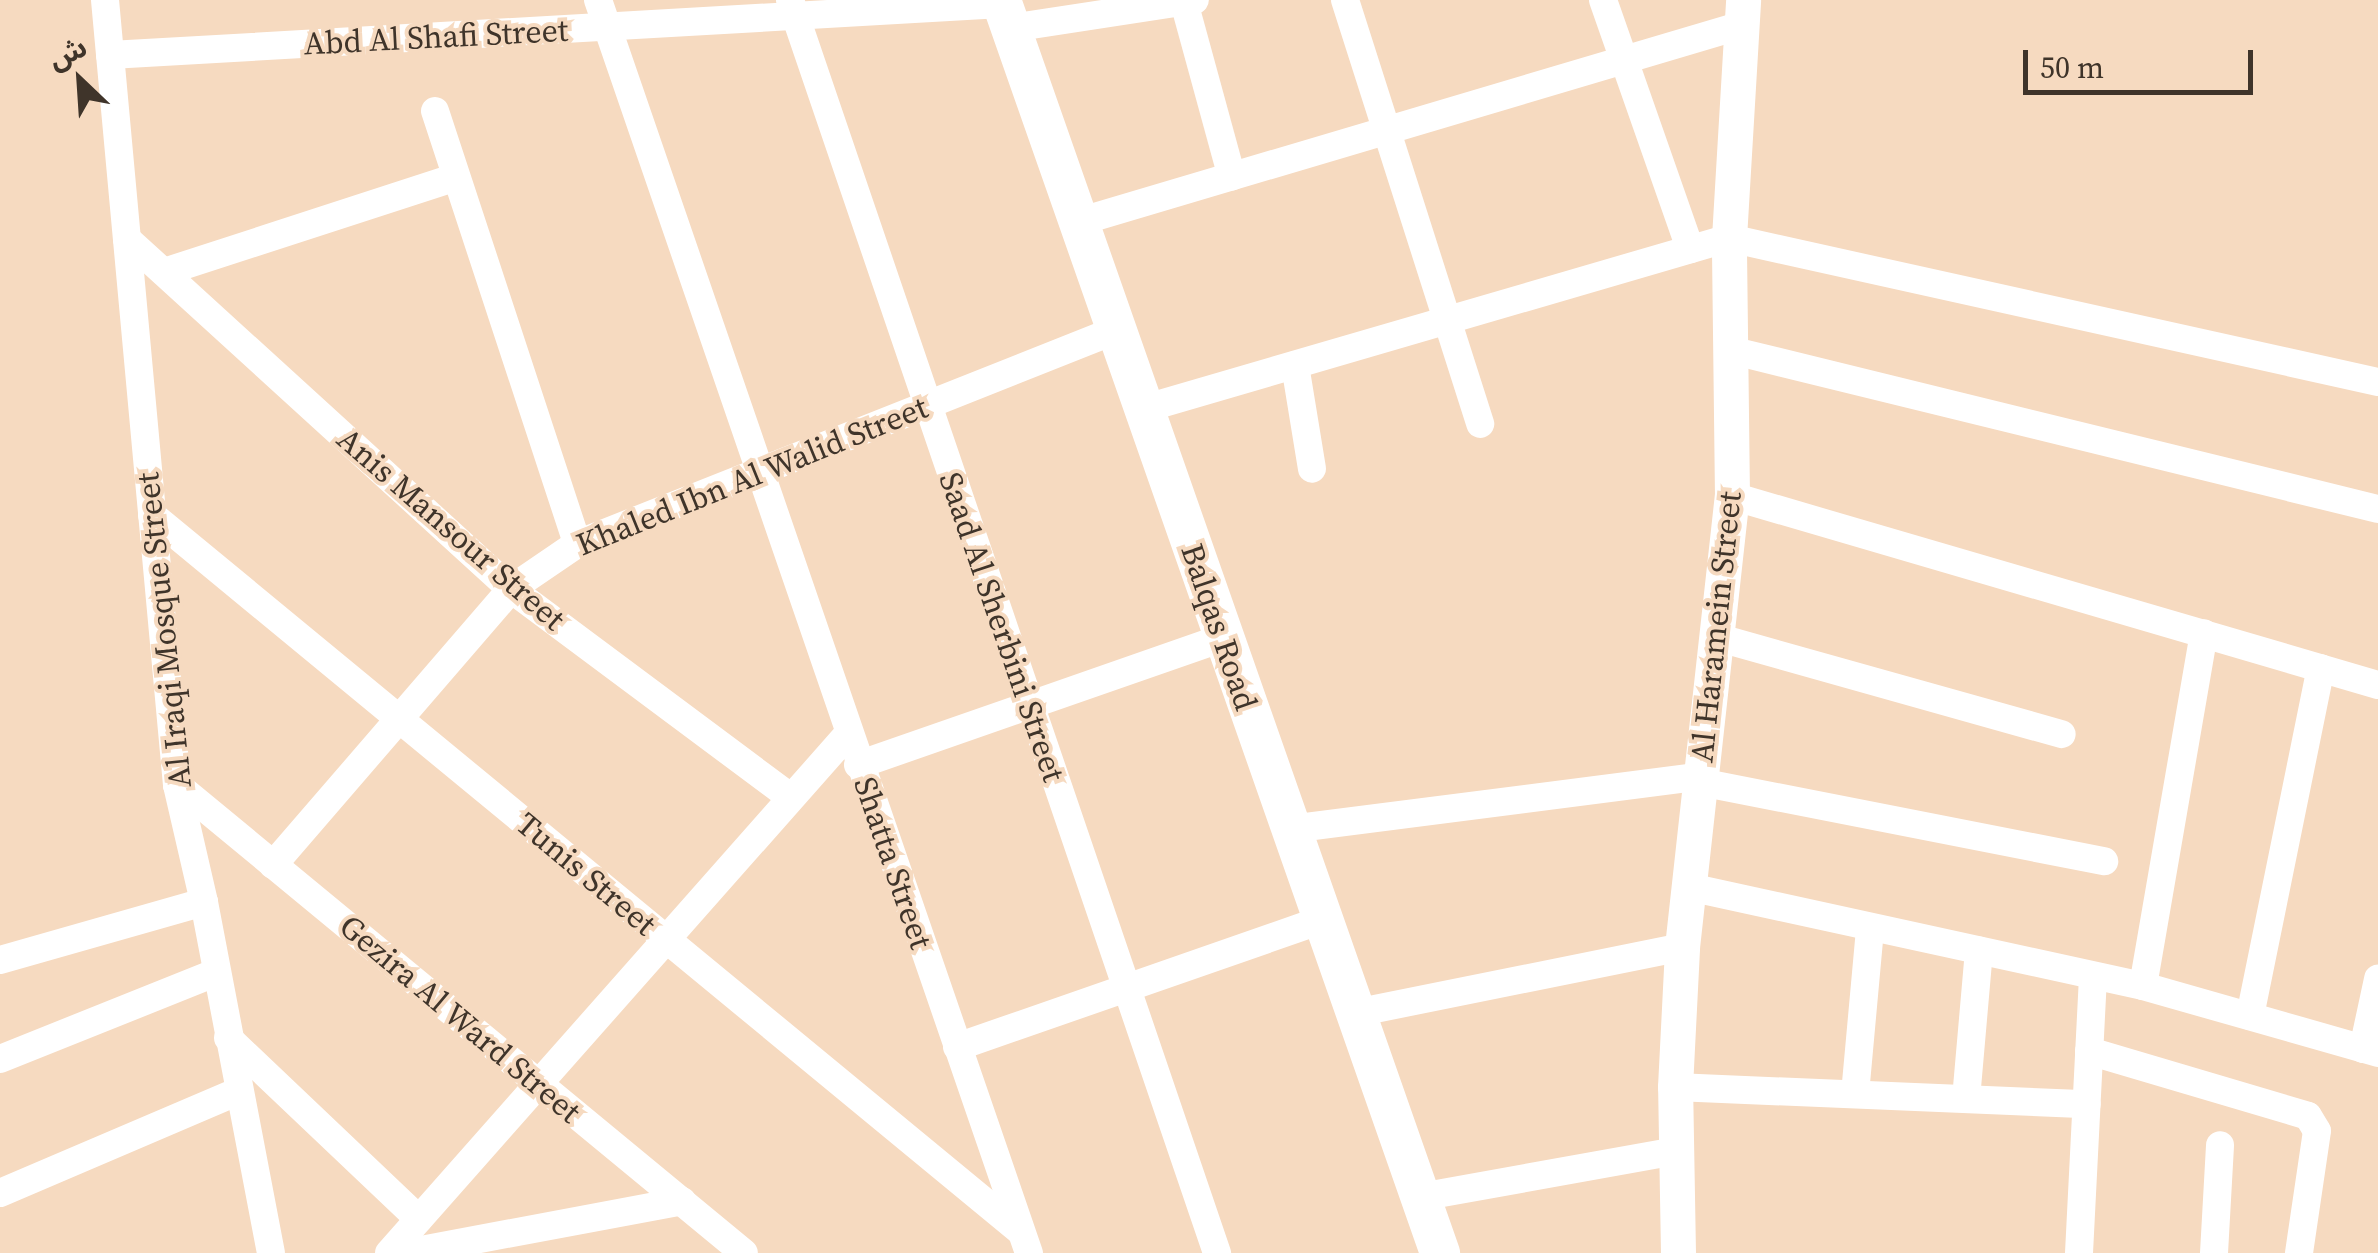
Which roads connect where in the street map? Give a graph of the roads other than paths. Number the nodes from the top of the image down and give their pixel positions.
1 (106, 0) edge
2 (1344, 0) edge
3 (1602, 0) edge
4 (1189, 1) edge
5 (792, 8) edge
6 (1005, 11) edge
7 (1742, 12) edge
8 (602, 14) edge
9 (110, 56) junction
10 (1624, 60) junction
11 (434, 111) dead end
12 (1386, 131) junction
13 (1232, 176) junction
14 (456, 177) junction
15 (1078, 222) junction
16 (1729, 238) junction
17 (127, 239) junction
18 (1690, 249) junction
19 (164, 272) junction
20 (1447, 320) junction
21 (1116, 330) junction
22 (1730, 350) junction
23 (1295, 365) junction
24 (2378, 382) edge
25 (926, 405) junction
26 (1143, 409) junction
27 (1480, 424) dead end
28 (1312, 469) dead end
29 (757, 473) junction
30 (1732, 496) junction
31 (2378, 509) edge
32 (152, 514) junction
33 (577, 544) junction
34 (511, 589) junction
35 (2204, 632) junction
36 (1716, 637) junction
37 (1223, 638) junction
38 (2321, 668) junction
39 (2378, 685) edge
40 (1028, 706) junction
41 (398, 718) junction
42 (848, 734) junction
43 (2062, 734) dead end
44 (858, 764) junction
45 (1700, 779) junction
46 (177, 785) junction
47 (791, 798) junction
48 (1290, 828) junction
49 (2104, 861) dead end
50 (273, 865) junction
51 (1688, 887) junction
52 (204, 902) junction
53 (1322, 920) junction
54 (1870, 928) junction
55 (666, 940) junction
56 (1682, 948) junction
57 (1979, 952) junction
58 (0, 960) edge
59 (214, 972) junction
60 (2093, 976) junction
61 (2378, 979) edge
62 (2143, 986) junction
63 (1126, 988) junction
64 (1355, 1013) junction
65 (2250, 1016) junction
66 (228, 1038) junction
67 (957, 1047) junction
68 (2089, 1051) junction
69 (2371, 1051) edge
70 (0, 1059) edge
71 (538, 1084) junction
72 (1675, 1086) junction
73 (239, 1092) junction
74 (1855, 1094) junction
75 (1966, 1099) junction
76 (2087, 1104) junction
77 (2220, 1144) dead end
78 (1676, 1151) junction
79 (0, 1193) edge
80 (1420, 1197) junction
81 (682, 1201) junction
82 (420, 1219) junction
83 (1025, 1242) edge
84 (271, 1253) edge
85 (388, 1253) edge
86 (406, 1253) edge
87 (744, 1253) edge
88 (1217, 1253) edge
89 (1440, 1253) edge
90 (1678, 1253) edge
91 (2079, 1253) edge
92 (2214, 1253) edge
93 (2299, 1253) edge

1 - 9 street, Al Iraqi Mosque Street
2 - 12 street
3 - 10 street
4 - 6 street, Abd Al Shafi Street
4 - 13 street
5 - 6 street, Abd Al Shafi Street
5 - 8 street, Abd Al Shafi Street
5 - 25 street, Saad Al Sherbini Street
6 - 15 main road, Balqas Road
7 - 10 street
7 - 16 street, Al Haramein Street
8 - 9 street, Abd Al Shafi Street
8 - 29 street, Shatta Street
9 - 17 street, Al Iraqi Mosque Street
10 - 12 street
10 - 18 street
11 - 14 street
12 - 13 street
12 - 20 street
13 - 15 street
14 - 19 street
14 - 33 street
15 - 21 main road, Balqas Road
16 - 18 street
16 - 22 street, Al Haramein Street
16 - 24 street
17 - 19 street, Anis Mansour Street
17 - 32 street, Al Iraqi Mosque Street
18 - 20 street
19 - 34 street, Anis Mansour Street
20 - 23 street
20 - 27 street
21 - 25 street, Khaled Ibn Al Walid Street
21 - 26 main road, Balqas Road
22 - 30 street, Al Haramein Street
22 - 31 street
23 - 26 street
23 - 28 street
25 - 29 street, Khaled Ibn Al Walid Street
25 - 40 street, Saad Al Sherbini Street
26 - 37 main road, Balqas Road
29 - 33 street, Khaled Ibn Al Walid Street
29 - 42 street, Shatta Street
30 - 35 street
30 - 36 street, Al Haramein Street
32 - 41 street, Tunis Street
32 - 46 street, Al Iraqi Mosque Street
33 - 34 street, Khaled Ibn Al Walid Street
34 - 41 street, Khaled Ibn Al Walid Street
34 - 47 street, Anis Mansour Street
35 - 38 street
35 - 62 street
36 - 43 street
36 - 45 street, Al Haramein Street
37 - 40 street
37 - 48 main road, Balqas Road
38 - 39 street
38 - 65 street
40 - 44 street
40 - 63 street, Saad Al Sherbini Street
41 - 50 street, Khaled Ibn Al Walid Street
41 - 55 street, Tunis Street
42 - 44 street, Shatta Street
42 - 47 street
44 - 67 street, Shatta Street
45 - 48 street
45 - 49 street
45 - 51 street, Al Haramein Street
46 - 50 street, Gezira Al Ward Street
46 - 52 street, Al Iraqi Mosque Street
47 - 55 street
48 - 53 main road, Balqas Road
50 - 71 street, Gezira Al Ward Street
51 - 54 street
51 - 56 street, Al Haramein Street
52 - 58 street
52 - 59 street, Al Iraqi Mosque Street
53 - 63 street
53 - 64 main road, Balqas Road
54 - 57 street
54 - 74 street
55 - 71 street
55 - 83 street, Tunis Street
56 - 64 street
56 - 72 street, Al Haramein Street
57 - 60 street
57 - 75 street
59 - 66 street, Al Iraqi Mosque Street
59 - 70 street
60 - 62 street
60 - 68 street
61 - 69 street
62 - 65 street
63 - 67 street
63 - 88 street, Saad Al Sherbini Street
64 - 80 main road, Balqas Road
65 - 69 street
66 - 73 street, Al Iraqi Mosque Street
66 - 82 street
67 - 83 street, Shatta Street
68 - 76 street
68 - 93 street
71 - 81 street, Gezira Al Ward Street
71 - 82 street
72 - 74 street
72 - 78 street, Al Haramein Street
73 - 79 street
73 - 84 street, Al Iraqi Mosque Street
74 - 75 street
75 - 76 street
76 - 91 street
77 - 92 street
78 - 80 street
78 - 90 street, Al Haramein Street
80 - 89 main road, Balqas Road
81 - 86 street
81 - 87 street, Gezira Al Ward Street
82 - 85 street

